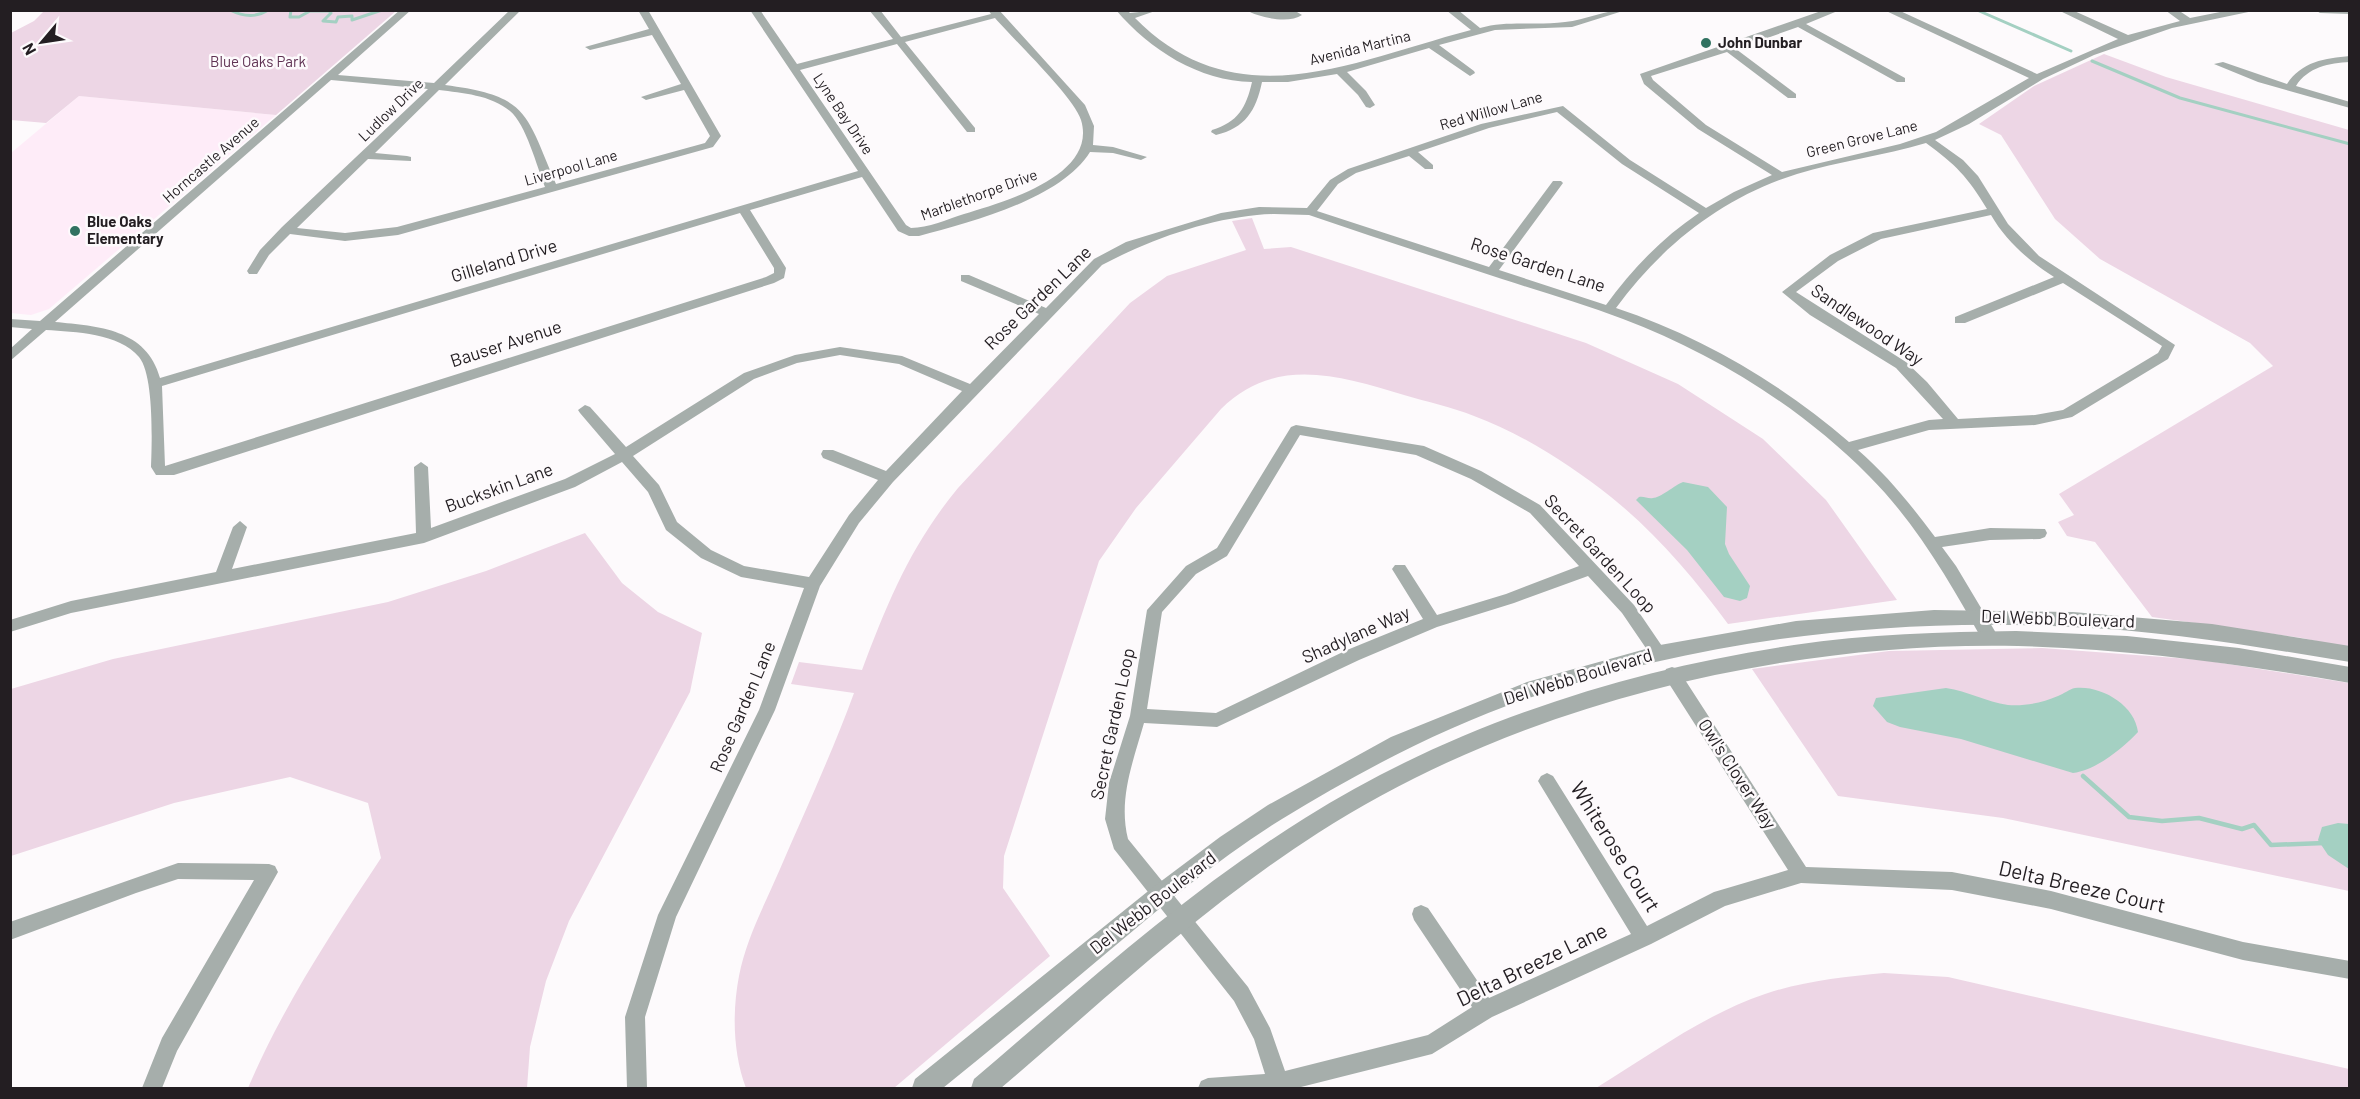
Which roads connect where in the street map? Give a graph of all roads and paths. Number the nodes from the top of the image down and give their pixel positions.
1 (406, 10) edge
2 (516, 10) edge
3 (643, 10) edge
4 (755, 10) edge
5 (874, 10) edge
6 (1153, 10) edge
7 (1251, 10) edge
8 (1450, 10) edge
9 (1621, 10) edge
10 (1835, 10) edge
11 (1889, 10) edge
12 (2063, 10) edge
13 (2170, 10) edge
14 (2253, 10) edge
15 (2320, 10) edge
16 (2349, 11) edge
17 (995, 13) edge
18 (1124, 14) edge
19 (1297, 15) dead end
20 (2187, 20) junction
21 (1798, 23) junction
22 (1478, 30) junction
23 (655, 31) junction
24 (2125, 38) junction
25 (898, 41) junction
26 (1432, 45) junction
27 (590, 47) dead end
28 (1729, 48) junction
29 (2349, 59) edge
30 (2219, 64) dead end
31 (795, 68) junction
32 (1341, 72) junction
33 (1470, 74) dead end
34 (330, 77) junction
35 (2038, 78) junction
36 (1258, 79) junction
37 (1901, 80) dead end
38 (687, 86) junction
39 (435, 88) junction
40 (2290, 88) junction
41 (1792, 96) dead end
42 (646, 97) dead end
43 (1370, 105) dead end
44 (2349, 105) edge
45 (971, 130) dead end
46 (1216, 132) dead end
47 (1927, 139) junction
48 (1087, 148) junction
49 (1410, 151) junction
50 (366, 154) junction
51 (1141, 157) dead end
52 (407, 159) dead end
53 (1429, 167) dead end
54 (865, 172) junction
55 (1781, 176) junction
56 (1557, 183) dead end
57 (552, 189) junction
58 (743, 208) junction
59 (1993, 211) junction
60 (1310, 212) junction
61 (1705, 212) junction
62 (286, 231) junction
63 (909, 232) joint
64 (1493, 270) junction
65 (254, 271) dead end
66 (965, 278) dead end
67 (2063, 278) junction
68 (1609, 309) junction
69 (1047, 313) junction
70 (1960, 320) dead end
71 (10, 322) edge
72 (42, 326) junction
73 (10, 357) edge
74 (154, 384) junction
75 (971, 390) junction
76 (585, 410) dead end
77 (1954, 424) junction
78 (1846, 448) junction
79 (828, 454) dead end
80 (624, 455) junction
81 (421, 467) dead end
82 (888, 478) junction
83 (240, 527) dead end
84 (2040, 533) dead end
85 (424, 537) junction
86 (1933, 543) junction
87 (1400, 569) dead end
88 (1590, 569) junction
89 (222, 577) junction
90 (813, 584) junction
91 (1978, 616) junction
92 (1433, 622) junction
93 (10, 626) edge
94 (1990, 638) junction
95 (1658, 652) junction
96 (2349, 654) edge
97 (1672, 674) junction
98 (2349, 675) edge
99 (1541, 715) junction
100 (1138, 716) junction
101 (1547, 781) dead end
102 (1801, 875) junction
103 (1162, 894) junction
104 (1421, 914) dead end
105 (1182, 920) junction
106 (10, 931) edge
107 (1644, 938) junction
108 (2349, 970) edge
109 (1485, 1010) junction
110 (1279, 1086) edge
111 (1208, 1088) edge
112 (152, 1089) edge
113 (637, 1089) edge
114 (924, 1089) edge
115 (983, 1089) edge

1 - 34 street, Horncastle Avenue
2 - 39 street, Ludlow Drive
3 - 23 street, Liverpool Lane
4 - 31 street, Lyne Bay Drive
5 - 25 street
6 - 18 street
7 - 19 street
8 - 22 street
9 - 22 street, Avenida Martina
10 - 21 street
11 - 35 street
12 - 24 street
13 - 20 street
14 - 20 street, Green Grove Lane
15 - 16 street
17 - 25 street
17 - 48 street
18 - 36 street, Avenida Martina
20 - 24 street, Green Grove Lane
21 - 28 street
21 - 37 street
22 - 26 street, Avenida Martina
23 - 27 street
23 - 38 street, Liverpool Lane
24 - 35 street, Green Grove Lane
25 - 31 street
25 - 45 street
26 - 32 street, Avenida Martina
26 - 33 street
28 - 41 street
28 - 55 street
29 - 40 street
30 - 40 street
31 - 54 street, Lyne Bay Drive
32 - 36 street, Avenida Martina
32 - 43 street
34 - 39 street
34 - 72 street, Horncastle Avenue
35 - 47 street, Green Grove Lane
36 - 46 street
38 - 42 street
38 - 57 street, Liverpool Lane
39 - 50 street, Ludlow Drive
39 - 57 street
40 - 44 street
47 - 55 street, Green Grove Lane
47 - 59 street
48 - 51 street
48 - 63 street, Marblethorpe Drive
49 - 53 street
49 - 60 street, Red Willow Lane
49 - 61 street, Red Willow Lane
50 - 52 street
50 - 62 street, Ludlow Drive
54 - 58 street, Gilleland Drive
54 - 63 street, Lyne Bay Drive
55 - 61 street, Green Grove Lane
56 - 64 street
57 - 62 street, Liverpool Lane
58 - 74 street, Gilleland Drive
58 - 74 street, Bauser Avenue
59 - 67 street
59 - 77 street, Sandlewood Way
60 - 64 street, Rose Garden Lane
60 - 69 street, Rose Garden Lane
61 - 68 street, Green Grove Lane
62 - 65 street, Ludlow Drive
64 - 68 street, Rose Garden Lane
66 - 69 street
67 - 70 street
67 - 77 street
68 - 78 street, Rose Garden Lane
69 - 75 street, Rose Garden Lane
71 - 72 street
72 - 73 street, Horncastle Avenue
72 - 74 street
75 - 80 street, Buckskin Lane
75 - 82 street, Rose Garden Lane
76 - 80 street
77 - 78 street
78 - 86 street, Rose Garden Lane
79 - 82 street
80 - 85 street, Buckskin Lane
80 - 90 street
81 - 85 street
82 - 90 street, Rose Garden Lane
83 - 89 street
84 - 86 street
85 - 89 street, Buckskin Lane
86 - 91 street, Rose Garden Lane
87 - 92 street
88 - 92 street, Shadylane Way
88 - 95 street, Secret Garden Loop
88 - 100 street, Secret Garden Loop
89 - 93 street, Buckskin Lane
90 - 113 street, Rose Garden Lane
91 - 94 street, Rose Garden Lane
91 - 95 street, Del Webb Boulevard
91 - 96 street, Del Webb Boulevard
92 - 100 street, Shadylane Way
94 - 97 street, Del Webb Boulevard
94 - 98 street, Del Webb Boulevard
95 - 99 street
95 - 103 street, Del Webb Boulevard
97 - 99 street, Del Webb Boulevard
97 - 102 street, Owl's Clover Way
99 - 105 street, Del Webb Boulevard
100 - 103 street, Secret Garden Loop
101 - 107 street, Whiterose Court
102 - 107 street, Delta Breeze Lane
102 - 108 street, Delta Breeze Court
103 - 105 street, Secret Garden Loop
103 - 114 street, Del Webb Boulevard
104 - 109 street
105 - 110 street, Secret Garden Loop
105 - 115 street, Del Webb Boulevard
106 - 112 street
107 - 109 street, Delta Breeze Lane
109 - 110 street, Delta Breeze Lane
110 - 111 street, Delta Breeze Lane

